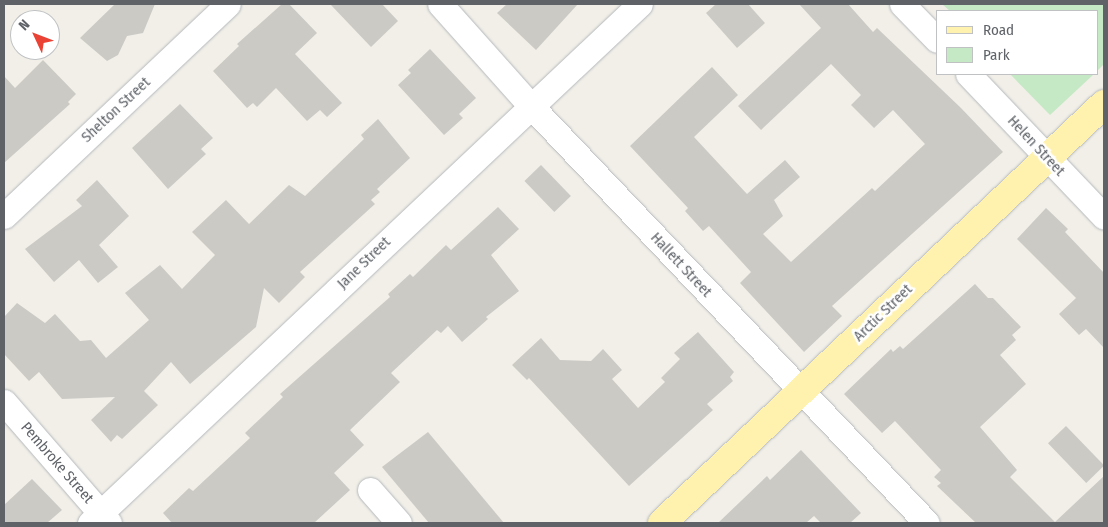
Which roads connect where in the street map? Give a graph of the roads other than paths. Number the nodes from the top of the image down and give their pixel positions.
1 (228, 4) edge
2 (440, 4) edge
3 (640, 4) edge
4 (902, 4) edge
5 (936, 39) edge
6 (969, 75) edge
7 (1104, 104) edge
8 (530, 105) junction
9 (1047, 158) junction
10 (4, 216) edge
11 (1104, 217) edge
12 (801, 392) junction
13 (4, 402) edge
14 (370, 490) dead end
15 (100, 520) edge
16 (399, 523) edge
17 (662, 523) edge
18 (927, 523) edge

1 - 10 street, Shelton Street
2 - 8 street, Hallett Street
3 - 8 street, Jane Street
4 - 5 street
6 - 9 street, Helen Street
7 - 9 main road, Arctic Street
8 - 12 street, Hallett Street
8 - 15 street, Jane Street
9 - 11 street, Helen Street
9 - 12 main road, Arctic Street
12 - 17 main road, Arctic Street
12 - 18 street, Hallett Street
13 - 15 street, Pembroke Street
14 - 16 street

